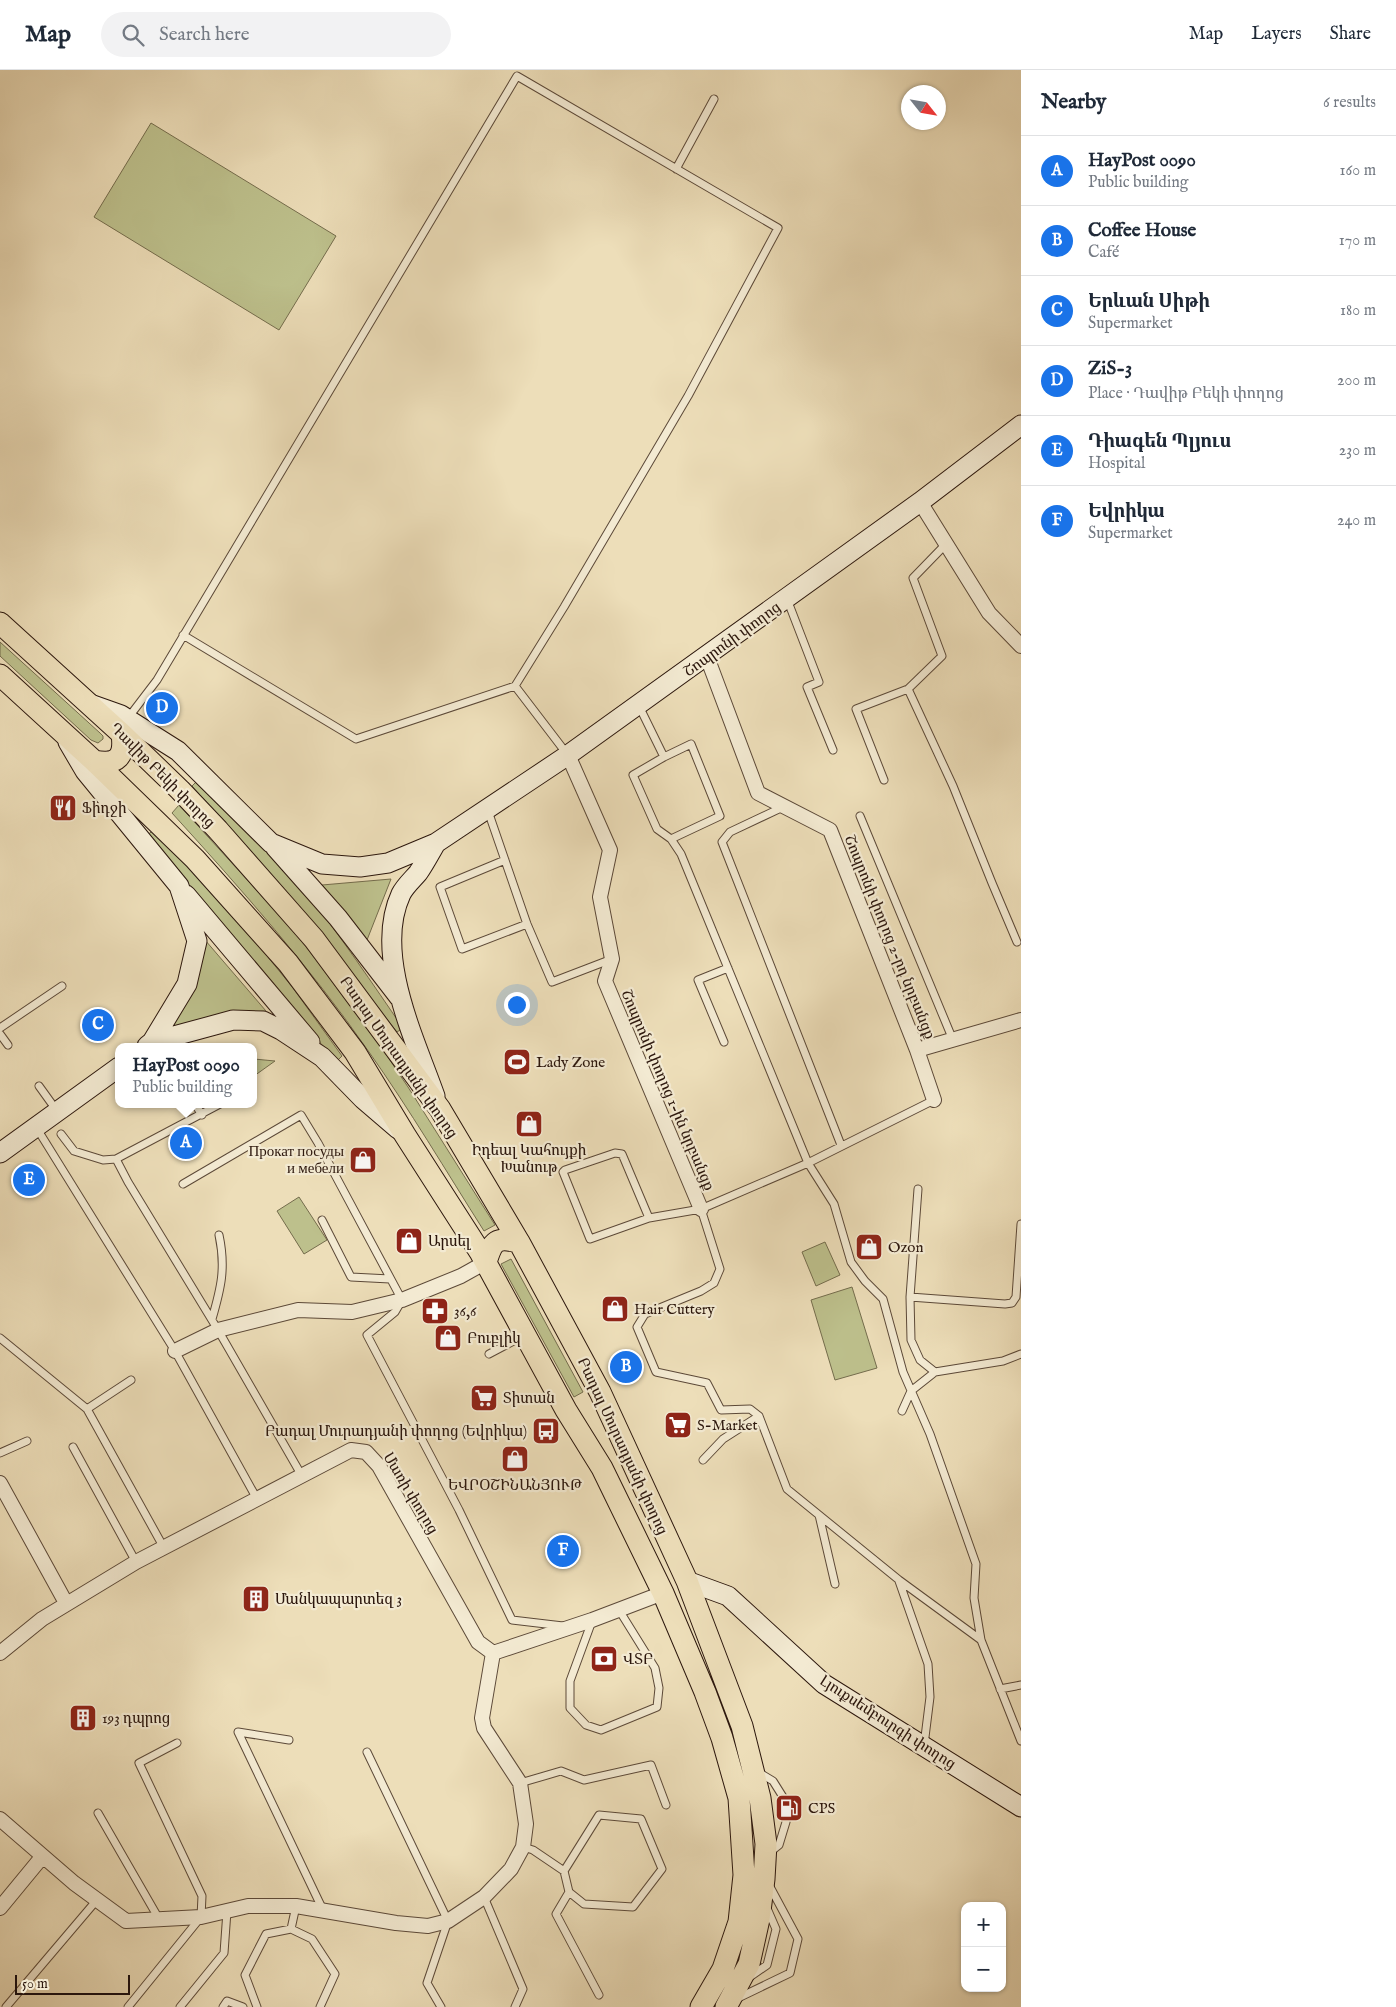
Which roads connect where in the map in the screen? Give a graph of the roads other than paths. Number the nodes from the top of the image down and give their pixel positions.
1 (714, 100) dead end
2 (676, 169) junction
3 (1021, 425) edge
4 (920, 502) junction
5 (947, 544) junction
6 (786, 599) junction
7 (0, 623) edge
8 (183, 635) junction
9 (1021, 646) edge
10 (707, 657) junction
11 (0, 675) edge
12 (516, 686) junction
13 (908, 689) junction
14 (638, 706) junction
15 (124, 726) junction
16 (63, 732) junction
17 (834, 750) dead end
18 (568, 755) junction
19 (664, 757) junction
20 (94, 762) junction
21 (884, 780) dead end
22 (784, 806) junction
23 (488, 810) junction
24 (860, 816) dead end
25 (671, 839) junction
26 (271, 843) junction
27 (436, 843) junction
28 (505, 860) junction
29 (179, 886) junction
30 (528, 924) junction
31 (314, 939) joint
32 (1017, 942) dead end
33 (612, 959) junction
34 (728, 968) junction
35 (62, 986) dead end
36 (401, 1000) junction
37 (1021, 1020) edge
38 (0, 1028) edge
39 (0, 1034) edge
40 (953, 1040) junction
41 (724, 1042) dead end
42 (152, 1043) edge
43 (158, 1043) edge
44 (8, 1045) dead end
45 (917, 1050) junction
46 (322, 1057) junction
47 (115, 1069) edge
48 (39, 1086) dead end
49 (934, 1100) joint
50 (198, 1108) edge
51 (213, 1108) edge
52 (440, 1110) junction
53 (57, 1111) junction
54 (202, 1115) junction
55 (36, 1127) junction
56 (61, 1134) dead end
57 (405, 1135) junction
58 (841, 1145) junction
59 (0, 1153) edge
60 (116, 1159) junction
61 (808, 1163) junction
62 (183, 1184) dead end
63 (918, 1189) dead end
64 (701, 1209) junction
65 (649, 1218) junction
66 (322, 1220) dead end
67 (1021, 1224) edge
68 (219, 1235) dead end
69 (520, 1242) junction
70 (486, 1262) junction
71 (390, 1279) junction
72 (910, 1296) junction
73 (402, 1300) junction
74 (215, 1325) junction
75 (525, 1335) junction
76 (0, 1338) edge
77 (175, 1351) junction
78 (489, 1354) dead end
79 (1021, 1354) edge
80 (934, 1372) junction
81 (131, 1380) dead end
82 (911, 1391) junction
83 (600, 1392) junction
84 (87, 1409) junction
85 (566, 1410) junction
86 (902, 1411) dead end
87 (759, 1416) junction
88 (27, 1441) dead end
89 (73, 1447) dead end
90 (0, 1453) edge
91 (702, 1460) dead end
92 (302, 1476) junction
93 (0, 1483) edge
94 (257, 1500) junction
95 (819, 1515) junction
96 (164, 1549) junction
97 (136, 1562) junction
98 (899, 1580) junction
99 (687, 1581) junction
100 (835, 1584) dead end
101 (663, 1593) junction
102 (66, 1603) junction
103 (619, 1610) junction
104 (592, 1620) junction
105 (571, 1627) junction
106 (981, 1640) junction
107 (0, 1653) edge
108 (493, 1653) junction
109 (1021, 1685) edge
110 (1000, 1689) junction
111 (289, 1740) dead end
112 (1021, 1741) edge
113 (177, 1743) dead end
114 (924, 1746) junction
115 (366, 1752) dead end
116 (753, 1769) junction
117 (520, 1783) junction
118 (783, 1798) dead end
119 (666, 1805) dead end
120 (1021, 1807) edge
121 (98, 1813) dead end
122 (0, 1818) edge
123 (786, 1822) dead end
124 (523, 1847) junction
125 (42, 1857) junction
126 (765, 1857) junction
127 (564, 1871) junction
128 (764, 1879) junction
129 (569, 1892) junction
130 (484, 1898) junction
131 (96, 1901) junction
132 (296, 1906) junction
133 (0, 1908) edge
134 (323, 1910) junction
135 (227, 1911) junction
136 (201, 1917) junction
137 (159, 1919) junction
138 (448, 1921) junction
139 (291, 1929) junction
140 (599, 1995) dead end
141 (732, 1997) edge
142 (6, 2007) edge
143 (128, 2007) edge
144 (180, 2007) edge
145 (222, 2007) edge
146 (243, 2007) edge
147 (257, 2007) edge
148 (320, 2007) edge
149 (441, 2007) edge
150 (515, 2007) edge
151 (701, 2007) edge

1 - 2 lane
2 - 8 lane
2 - 12 lane
3 - 4 main road, Շոպրոնի փողոց
4 - 5 street
4 - 6 main road, Շոպրոնի փողոց
5 - 9 street
5 - 13 lane
6 - 10 main road, Շոպրոնի փողոց
6 - 17 lane
7 - 15 main road, Դավիթ Բեկի փողոց
8 - 12 lane
8 - 15 lane
10 - 14 main road, Շոպրոնի փողոց
10 - 22 street, Շոպրոնի փողոց 2-րդ նրբանցք
11 - 16 main road
12 - 18 lane
13 - 21 lane
13 - 32 lane
14 - 18 main road, Շոպրոնի փողոց
14 - 19 lane
15 - 20 main road
15 - 26 main road
15 - 31 main road, Դավիթ Բեկի փողոց
16 - 20 main road
16 - 29 main road
18 - 23 main road, Շոպրոնի փողոց
18 - 33 street, Շոպրոնի փողոց 1-ին նրբանցք
19 - 25 lane
19 - 25 lane
20 - 57 main road, Բադալ Մուրադյանի փողոց
22 - 45 street, Շոպրոնի փողոց 2-րդ նրբանցք
22 - 58 lane
23 - 27 main road, Շոպրոնի փողոց
23 - 28 lane
24 - 40 lane
25 - 34 lane
26 - 27 main road, Շոպրոնի փողոց
26 - 36 main road
27 - 36 main road
28 - 30 lane
28 - 30 lane
29 - 42 main road
29 - 46 main road
30 - 33 lane
31 - 52 main road, Բադալ Մուրադյանի փողոց
33 - 64 street, Շոպրոնի փողոց 1-ին նրբանցք
34 - 41 lane
34 - 61 lane
35 - 38 lane
36 - 52 main road
37 - 40 street
39 - 44 lane
40 - 45 street
43 - 46 main road
45 - 49 street, Շոպրոնի փողոց 2-րդ նրբանցք
46 - 57 main road
47 - 53 main road
48 - 53 lane
49 - 58 lane
50 - 54 lane
51 - 54 lane
52 - 69 main road, Բադալ Մուրադյանի փողոց
53 - 55 main road
54 - 60 lane
55 - 59 main road
55 - 77 lane
56 - 60 lane
57 - 70 main road, Բադալ Մուրադյանի փողոց
58 - 61 lane
60 - 74 lane
61 - 64 lane
61 - 82 lane
62 - 71 lane
63 - 72 lane
64 - 65 lane
64 - 87 lane
65 - 65 lane
66 - 71 lane
67 - 72 lane
68 - 74 lane
69 - 70 main road
69 - 83 main road, Բադալ Մուրադյանի փողոց
70 - 73 street
70 - 75 main road, Բադալ Մուրադյանի փողոց
71 - 73 lane
72 - 80 lane
73 - 74 street
73 - 105 lane
74 - 77 street
74 - 92 lane
75 - 78 lane
75 - 85 main road, Բադալ Մուրադյանի փողոց
76 - 84 lane
77 - 94 lane
79 - 80 lane
80 - 82 lane
81 - 84 lane
82 - 86 lane
82 - 106 lane
83 - 85 main road
83 - 99 main road, Բադալ Մուրադյանի փողոց
84 - 96 lane
85 - 101 main road, Բադալ Մուրադյանի փողոց
87 - 91 lane
87 - 95 lane
88 - 90 lane
89 - 97 lane
92 - 94 street, Մառի փողոց
92 - 108 street, Մառի փողոց
93 - 102 street
94 - 96 street, Մառի փողոց
95 - 98 lane
95 - 100 lane
96 - 97 street, Մառի փողոց
97 - 102 street, Մառի փողոց
98 - 106 lane
98 - 114 lane
99 - 114 main road, Լյուքսեմբուրգի փողոց
99 - 116 main road, Բադալ Մուրադյանի փողոց
101 - 103 street
101 - 151 main road, Բադալ Մուրադյանի փողոց
102 - 107 street, Մառի փողոց
103 - 104 street
103 - 104 lane
104 - 105 street
105 - 108 street
106 - 110 lane
108 - 117 street
109 - 110 lane
110 - 112 lane
111 - 134 lane
113 - 136 lane
114 - 120 main road, Լյուքսեմբուրգի փողոց
115 - 138 lane
116 - 118 lane
116 - 126 main road, Բադալ Մուրադյանի փողոց
117 - 119 lane
117 - 124 street
121 - 137 lane
122 - 125 street
123 - 126 lane
124 - 127 lane
124 - 130 street
125 - 131 street
125 - 133 street
126 - 128 main road, Բադալ Մուրադյանի փողոց
127 - 129 lane
127 - 129 lane
128 - 141 main road, Բադալ Մուրադյանի փողոց
128 - 141 lane
129 - 140 lane
130 - 138 street
130 - 150 lane
131 - 137 street
131 - 142 lane
132 - 134 street
132 - 135 street
132 - 139 lane
134 - 138 street
135 - 136 street
135 - 144 lane
136 - 137 street
136 - 143 lane
138 - 149 lane
139 - 147 lane
139 - 148 lane
145 - 146 lane

